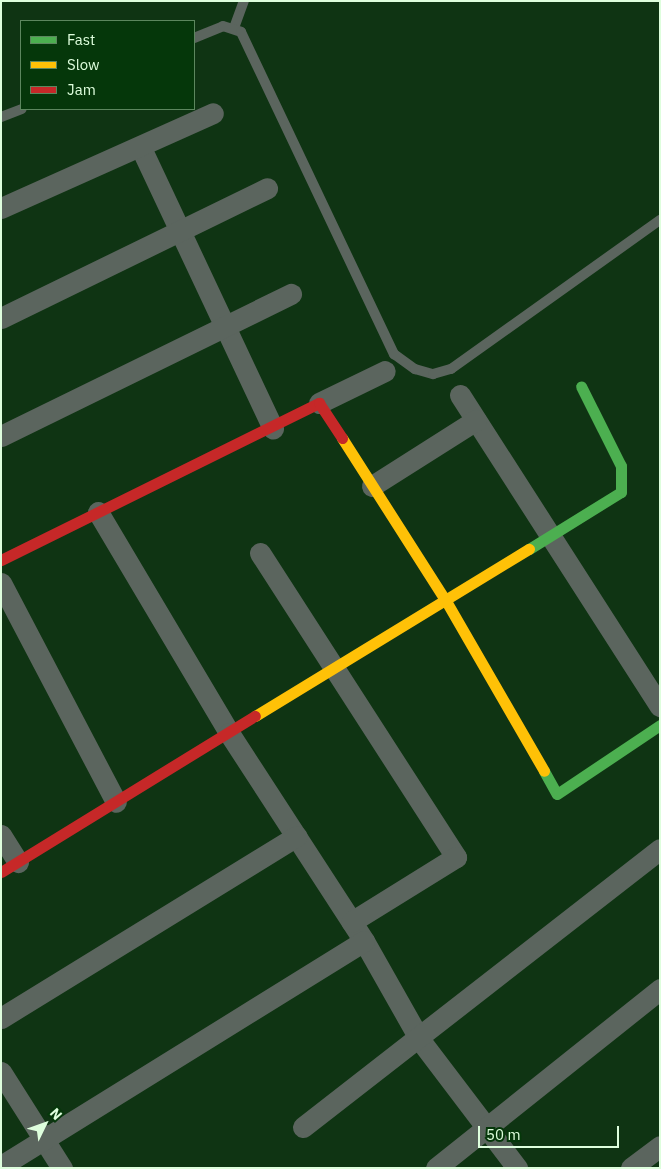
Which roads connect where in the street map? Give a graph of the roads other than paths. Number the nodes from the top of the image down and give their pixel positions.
1 (244, 1) edge
2 (234, 28) junction
3 (195, 38) edge
4 (20, 110) edge
5 (213, 113) dead end
6 (1, 117) edge
7 (141, 148) junction
8 (266, 188) dead end
9 (1, 208) edge
10 (660, 220) edge
11 (180, 230) junction
12 (291, 294) dead end
13 (1, 318) edge
14 (225, 326) junction
15 (384, 371) dead end
16 (582, 386) dead end
17 (460, 395) dead end
18 (319, 403) junction
19 (476, 420) junction
20 (273, 429) junction
21 (1, 436) edge
22 (372, 486) junction
23 (98, 512) junction
24 (551, 537) junction
25 (260, 553) dead end
26 (1, 560) edge
27 (1, 583) edge
28 (446, 601) junction
29 (336, 667) junction
30 (660, 706) edge
31 (660, 725) edge
32 (229, 733) junction
33 (116, 802) junction
34 (1, 836) edge
35 (297, 836) junction
36 (660, 849) edge
37 (9, 867) edge
38 (351, 922) junction
39 (364, 941) junction
40 (660, 989) edge
41 (1, 1018) edge
42 (420, 1040) junction
43 (1, 1072) edge
44 (303, 1127) dead end
45 (486, 1128) junction
46 (44, 1138) junction
47 (660, 1146) edge
48 (1, 1166) edge
49 (62, 1168) edge
50 (436, 1168) edge
51 (517, 1168) edge
52 (631, 1168) edge

1 - 2 lane
2 - 3 lane
2 - 10 lane
4 - 6 lane
5 - 7 street
7 - 9 street
7 - 11 street
8 - 11 street
11 - 13 street
11 - 14 street
12 - 14 street
14 - 20 street
14 - 21 street
15 - 18 street
16 - 24 street
17 - 19 street
18 - 20 street
18 - 22 street
19 - 22 street
19 - 24 street
20 - 23 street
22 - 28 street
23 - 26 street
23 - 32 street
24 - 28 street
24 - 30 street
25 - 29 street
27 - 33 street
28 - 29 street
28 - 31 street
29 - 32 street
29 - 38 street
32 - 33 street
32 - 35 street
33 - 37 street
34 - 37 street
35 - 38 street
35 - 41 street
36 - 42 street
38 - 39 street
39 - 42 street
39 - 46 street
40 - 45 street
42 - 44 street
42 - 45 street
43 - 46 street
45 - 50 street
45 - 51 street
46 - 48 street
46 - 49 street
47 - 52 street

